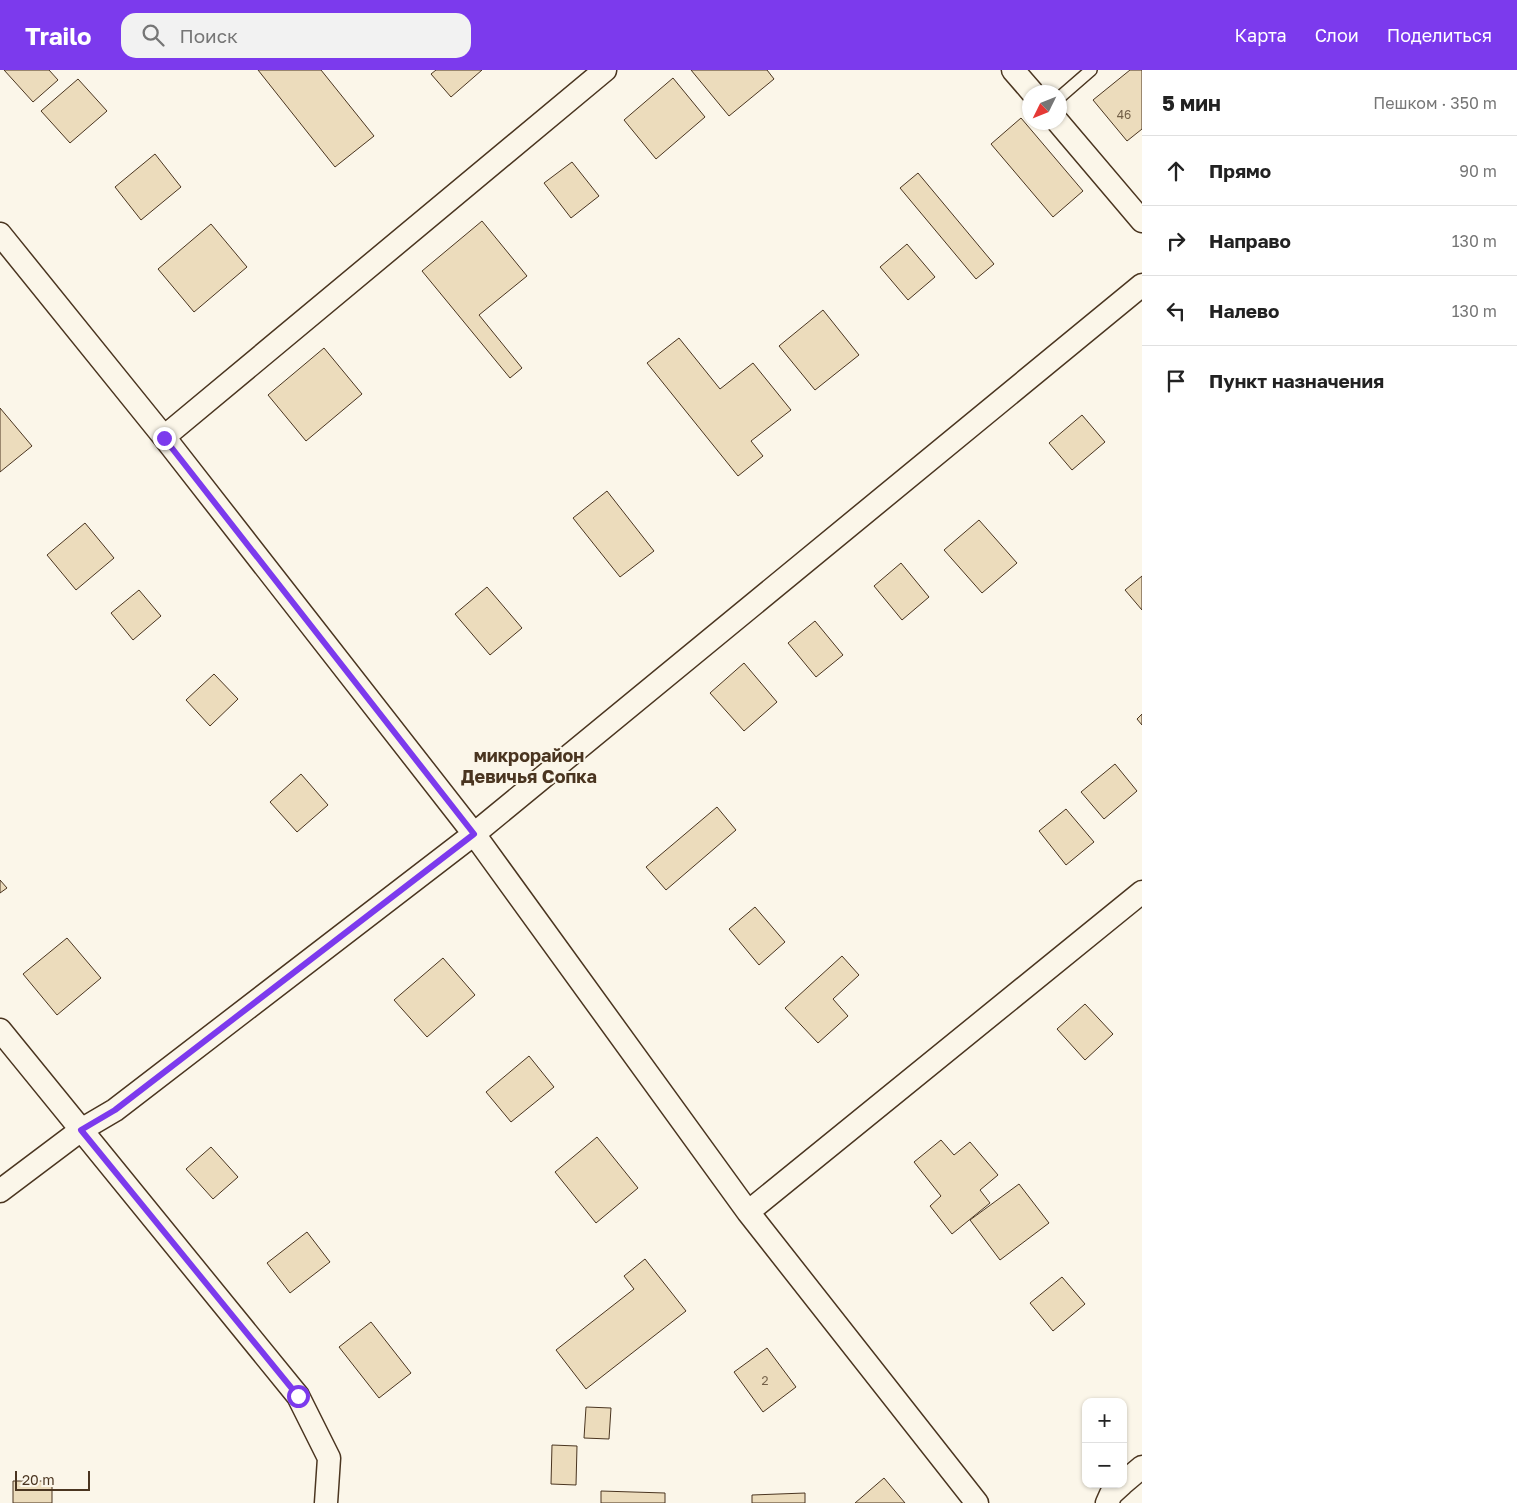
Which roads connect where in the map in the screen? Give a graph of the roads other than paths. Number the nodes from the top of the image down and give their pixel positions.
1 (605, 70) edge
2 (1013, 70) edge
3 (1091, 70) edge
4 (1026, 85) edge
5 (1067, 91) edge
6 (1065, 130) edge
7 (1142, 221) edge
8 (0, 234) edge
9 (1142, 285) edge
10 (164, 438) junction
11 (474, 834) junction
12 (1142, 892) edge
13 (0, 1030) edge
14 (81, 1130) junction
15 (0, 1191) edge
16 (748, 1212) junction
17 (1142, 1467) edge
18 (1127, 1480) edge
19 (1118, 1488) edge
20 (326, 1503) edge
21 (977, 1503) edge
22 (1107, 1503) edge

1 - 10 street
2 - 4 street
3 - 5 lane
6 - 7 street
8 - 10 street
9 - 11 street
10 - 11 street
11 - 14 street
11 - 16 street
12 - 16 street
13 - 14 street
14 - 15 street
14 - 20 street
16 - 21 street
17 - 18 street
19 - 22 street

